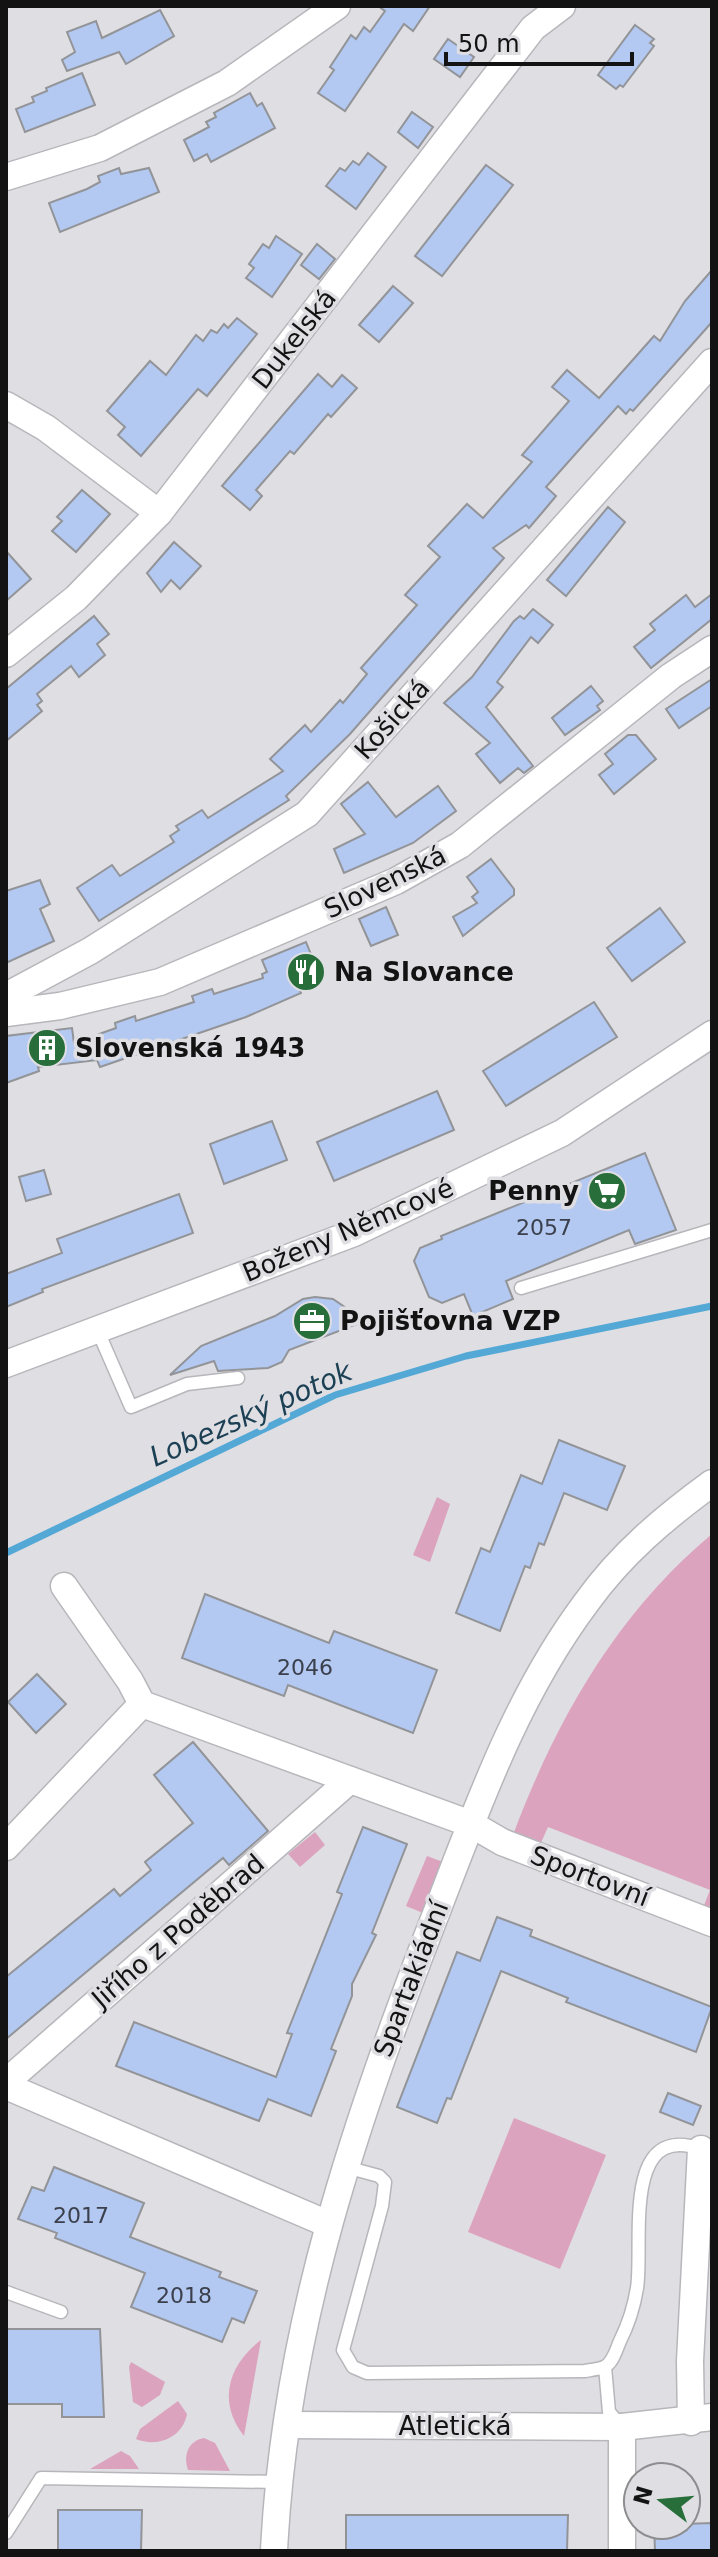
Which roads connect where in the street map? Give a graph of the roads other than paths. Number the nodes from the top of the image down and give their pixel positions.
1 (337, 6) edge
2 (562, 6) edge
3 (539, 17) edge
4 (6, 177) edge
5 (712, 362) edge
6 (6, 405) edge
7 (159, 513) junction
8 (712, 649) edge
9 (6, 654) edge
10 (6, 996) edge
11 (6, 1013) edge
12 (712, 1034) edge
13 (712, 1230) edge
14 (521, 1288) dead end
15 (97, 1329) junction
16 (6, 1364) edge
17 (238, 1378) dead end
18 (712, 1483) edge
19 (64, 1586) dead end
20 (142, 1704) junction
21 (350, 1780) junction
22 (471, 1824) junction
23 (6, 1847) edge
24 (712, 1923) edge
25 (6, 2084) edge
26 (701, 2149) joint
27 (343, 2166) junction
28 (328, 2224) junction
29 (6, 2292) edge
30 (61, 2312) dead end
31 (605, 2367) junction
32 (702, 2419) edge
33 (287, 2425) junction
34 (622, 2427) junction
35 (277, 2482) junction
36 (6, 2533) edge
37 (274, 2551) edge
38 (622, 2551) edge

1 - 4 street
2 - 3 street, Dukelská
3 - 7 street, Dukelská
5 - 10 street, Košická
6 - 7 street
7 - 9 street, Dukelská
8 - 11 street, Slovenská
12 - 15 street, Boženy Němcové
13 - 14 lane
15 - 16 street, Boženy Němcové
15 - 17 lane
18 - 22 street, Spartakiádní
19 - 20 street
20 - 21 street, Sportovní
20 - 23 street
21 - 22 street, Sportovní
21 - 25 street, Jiřího z Poděbrad
22 - 24 street, Sportovní
22 - 27 street, Spartakiádní
25 - 28 street
26 - 31 lane
26 - 32 street
27 - 28 street, Spartakiádní
27 - 31 lane
28 - 33 street, Spartakiádní
29 - 30 lane
31 - 34 lane
32 - 34 street, Atletická
33 - 34 street, Atletická
33 - 35 street, Spartakiádní
34 - 38 street
35 - 36 lane
35 - 37 street, Spartakiádní

